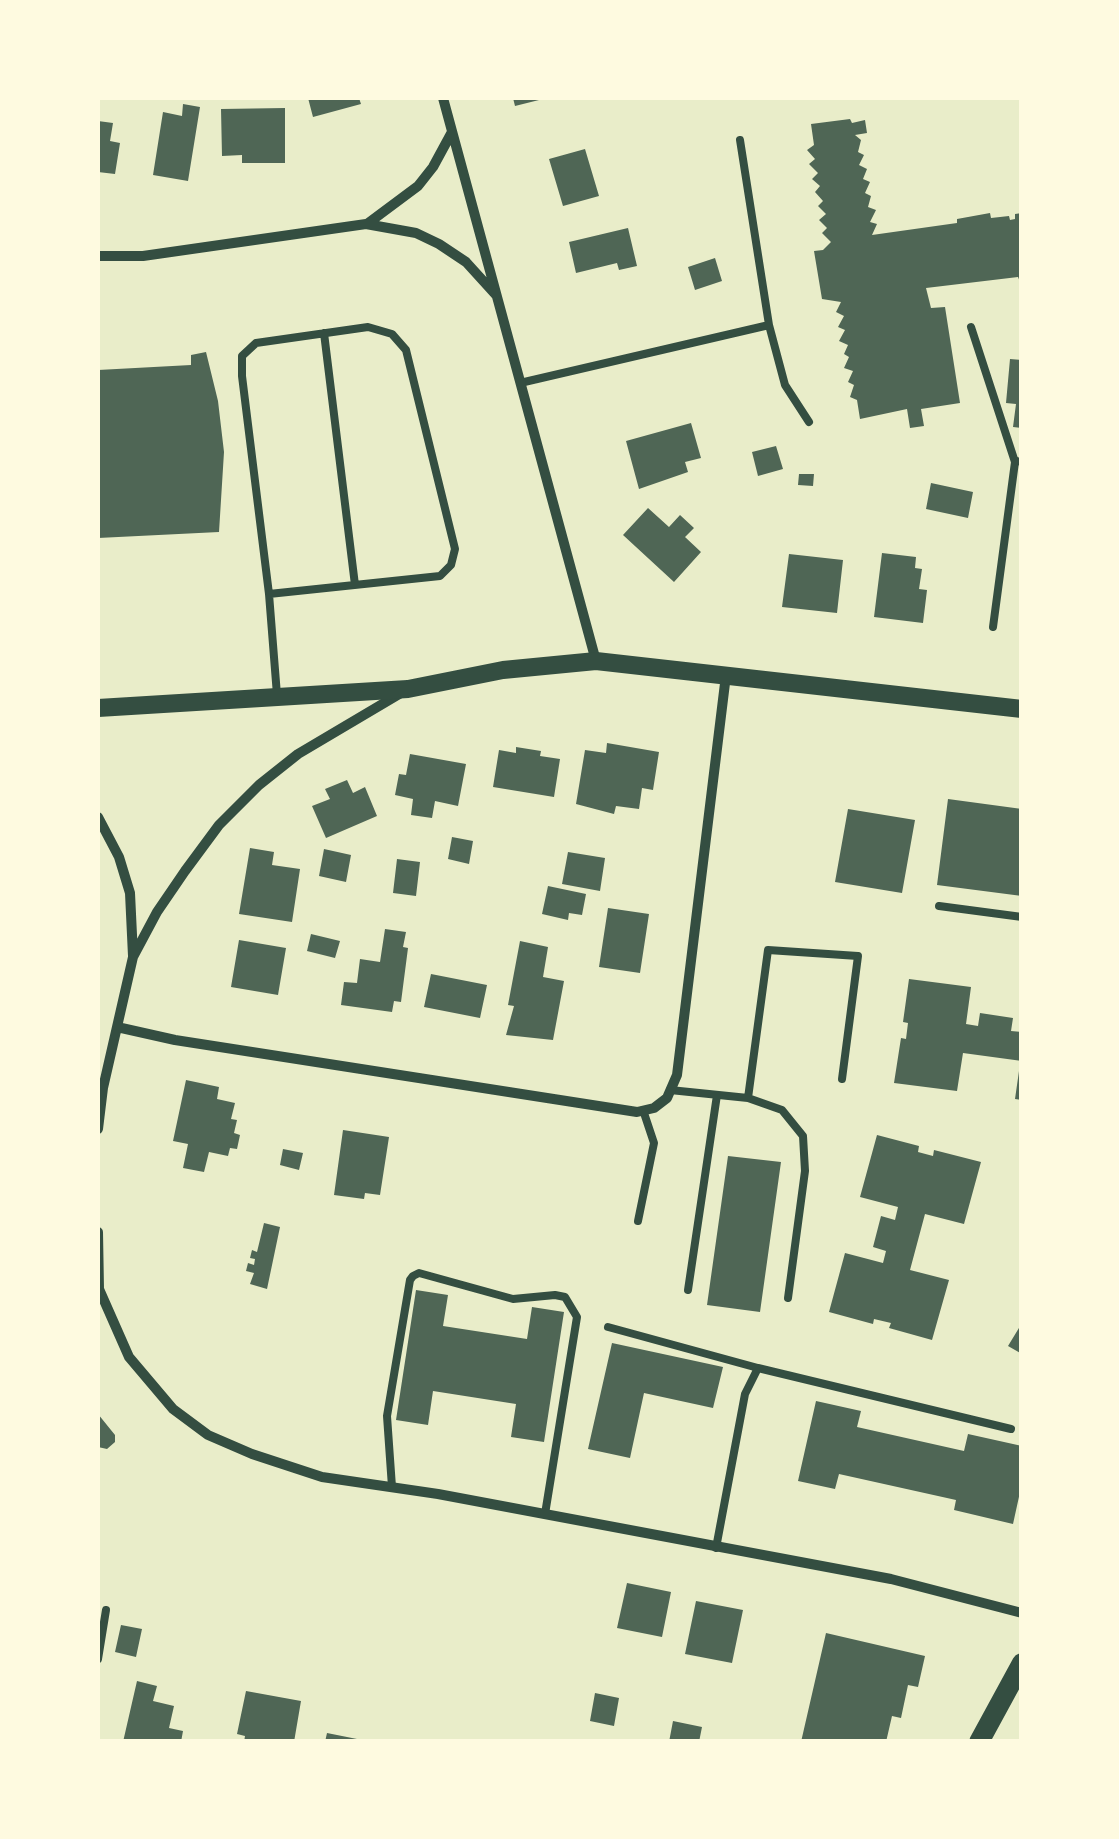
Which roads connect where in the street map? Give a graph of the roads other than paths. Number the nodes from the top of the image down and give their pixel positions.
1 (443, 98) edge
2 (452, 132) junction
3 (740, 140) dead end
4 (366, 224) junction
5 (98, 256) edge
6 (497, 297) junction
7 (768, 325) junction
8 (971, 327) dead end
9 (324, 333) junction
10 (520, 383) junction
11 (809, 422) dead end
12 (1018, 462) edge
13 (354, 585) junction
14 (268, 594) junction
15 (993, 627) dead end
16 (596, 661) junction
17 (726, 674) junction
18 (408, 689) junction
19 (277, 695) junction
20 (98, 708) edge
21 (1022, 709) edge
22 (98, 818) edge
23 (939, 906) dead end
24 (1022, 917) edge
25 (134, 957) junction
26 (117, 1027) junction
27 (111, 1053) junction
28 (98, 1062) edge
29 (842, 1079) dead end
30 (670, 1090) junction
31 (717, 1095) junction
32 (748, 1098) junction
33 (643, 1110) junction
34 (98, 1129) edge
35 (638, 1220) dead end
36 (98, 1232) edge
37 (98, 1288) edge
38 (688, 1290) dead end
39 (788, 1298) dead end
40 (608, 1327) dead end
41 (758, 1368) junction
42 (1012, 1429) dead end
43 (392, 1487) junction
44 (545, 1514) junction
45 (716, 1548) junction
46 (106, 1610) dead end
47 (1022, 1613) edge
48 (98, 1659) edge
49 (1019, 1672) edge
50 (978, 1742) edge

1 - 2 street
2 - 4 street
2 - 6 street
3 - 7 lane
4 - 5 street
4 - 6 street
6 - 10 street
7 - 10 lane
7 - 11 lane
8 - 12 lane
9 - 13 lane
9 - 13 lane
9 - 14 lane
10 - 16 street
12 - 15 lane
13 - 14 lane
14 - 19 lane
16 - 17 street
16 - 18 street
17 - 21 street
17 - 30 street
18 - 19 street
18 - 25 street
19 - 20 street
22 - 25 street
23 - 24 lane
25 - 26 street
26 - 27 street
26 - 33 street
27 - 28 street
27 - 34 street
29 - 32 lane
30 - 31 lane
30 - 33 street
31 - 32 lane
31 - 38 lane
32 - 39 lane
33 - 35 lane
36 - 37 street
37 - 43 street
40 - 41 lane
41 - 42 lane
41 - 45 lane
43 - 44 street
43 - 44 lane
44 - 45 street
45 - 47 street
46 - 48 lane
49 - 50 main road

